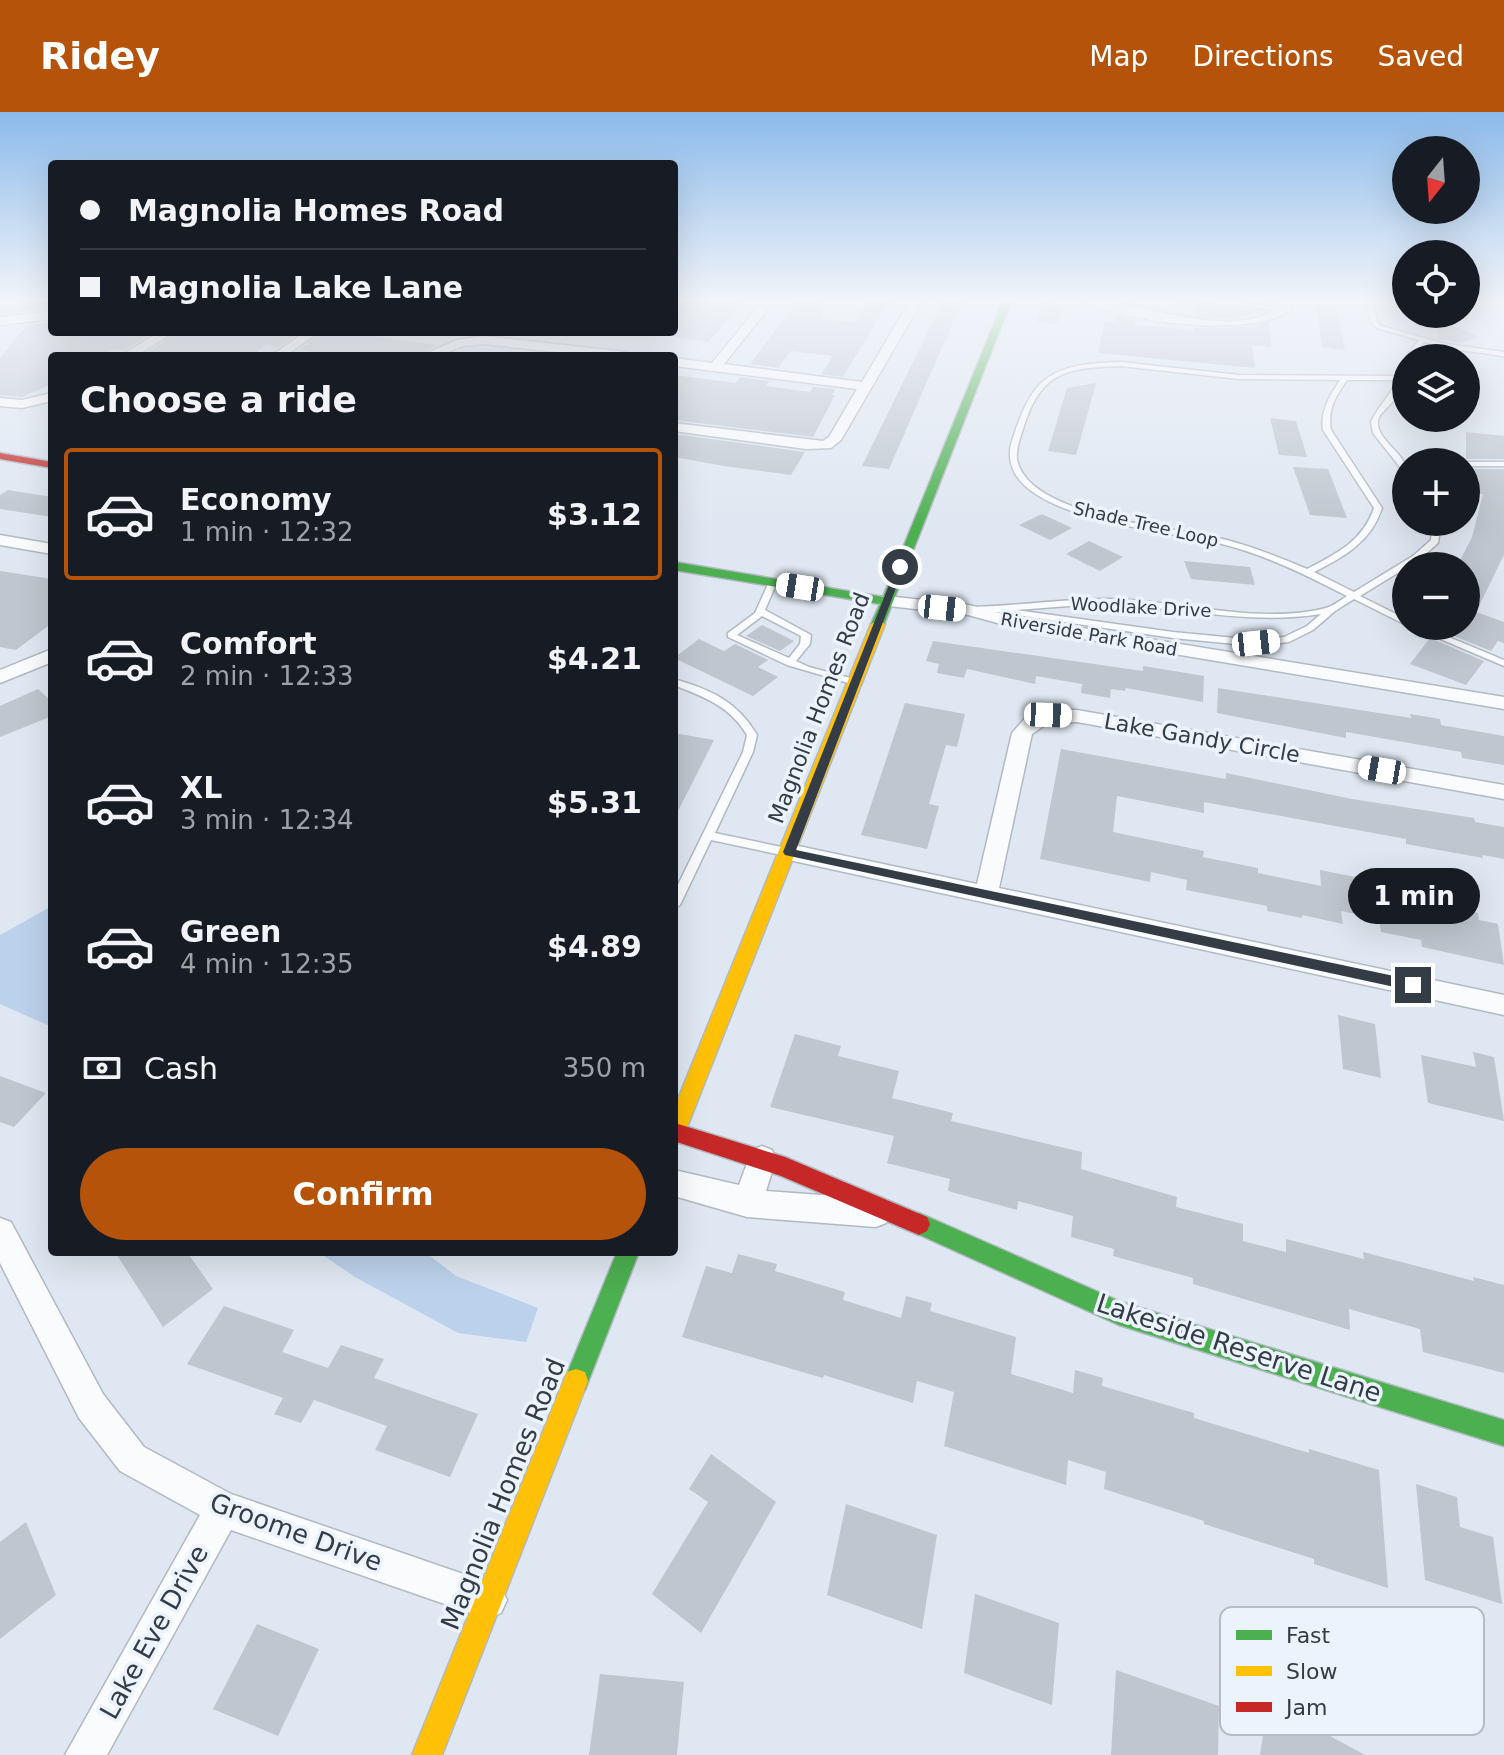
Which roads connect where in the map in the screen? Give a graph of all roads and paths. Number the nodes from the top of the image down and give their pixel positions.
1 (784, 376) edge
2 (872, 376) edge
3 (977, 376) edge
4 (1055, 376) edge
5 (1226, 376) edge
6 (1345, 378) junction
7 (1392, 378) edge
8 (866, 386) junction
9 (1392, 395) edge
10 (48, 398) edge
11 (0, 402) edge
12 (678, 428) edge
13 (1392, 451) edge
14 (0, 456) edge
15 (48, 464) edge
16 (1480, 464) edge
17 (1504, 464) edge
18 (1436, 536) edge
19 (0, 540) edge
20 (48, 548) edge
21 (678, 567) edge
22 (1306, 573) junction
23 (773, 582) junction
24 (1352, 597) junction
25 (886, 601) junction
26 (1332, 609) junction
27 (969, 610) junction
28 (998, 610) junction
29 (760, 611) junction
30 (1392, 616) edge
31 (1448, 640) edge
32 (48, 657) edge
33 (790, 663) junction
34 (1504, 663) edge
35 (0, 677) edge
36 (855, 682) junction
37 (678, 684) edge
38 (1504, 703) edge
39 (1504, 792) edge
40 (708, 835) junction
41 (789, 852) junction
42 (986, 895) junction
43 (678, 897) edge
44 (1504, 1005) edge
45 (678, 1124) edge
46 (678, 1135) edge
47 (762, 1159) junction
48 (678, 1184) edge
49 (747, 1203) junction
50 (890, 1214) junction
51 (0, 1232) edge
52 (626, 1256) edge
53 (1504, 1433) edge
54 (223, 1509) junction
55 (488, 1600) junction
56 (85, 1755) edge
57 (427, 1755) edge

1 - 8 street
2 - 8 street
3 - 25 street, Magnolia Homes Road
4 - 22 lane, Shade Tree Loop
5 - 6 lane, Shade Tree Loop
6 - 7 lane, Shade Tree Loop
6 - 22 lane
8 - 12 street
9 - 13 lane
10 - 11 street
14 - 15 street
16 - 17 lane
18 - 24 lane, Woodlake Drive
19 - 20 street
21 - 23 street, Riverside Park Road
22 - 24 lane, Shade Tree Loop
23 - 25 street, Riverside Park Road
23 - 29 lane
24 - 26 lane, Woodlake Drive
24 - 30 lane, Shade Tree Loop
25 - 27 street, Riverside Park Road
25 - 36 street, Magnolia Homes Road
26 - 28 lane, Woodlake Drive
26 - 28 lane, Woodlake Drive
27 - 28 lane, Woodlake Drive
27 - 38 street, Riverside Park Road
29 - 33 lane
29 - 33 lane
31 - 34 lane
32 - 35 street
33 - 36 lane
36 - 41 street, Magnolia Homes Road
37 - 40 lane
39 - 42 street, Lake Gandy Circle
40 - 41 lane
40 - 43 lane
41 - 42 street
41 - 45 street, Magnolia Homes Road
42 - 44 street
46 - 47 street, Lakeside Reserve Lane
47 - 49 street
47 - 50 street, Lakeside Reserve Lane
48 - 49 street, Lakeside Reserve Lane
49 - 50 street, Lakeside Reserve Lane
50 - 53 street, Lakeside Reserve Lane
51 - 54 street, Groome Drive
52 - 55 street, Magnolia Homes Road
54 - 55 street, Groome Drive
54 - 56 street, Lake Eve Drive
55 - 57 street, Magnolia Homes Road

